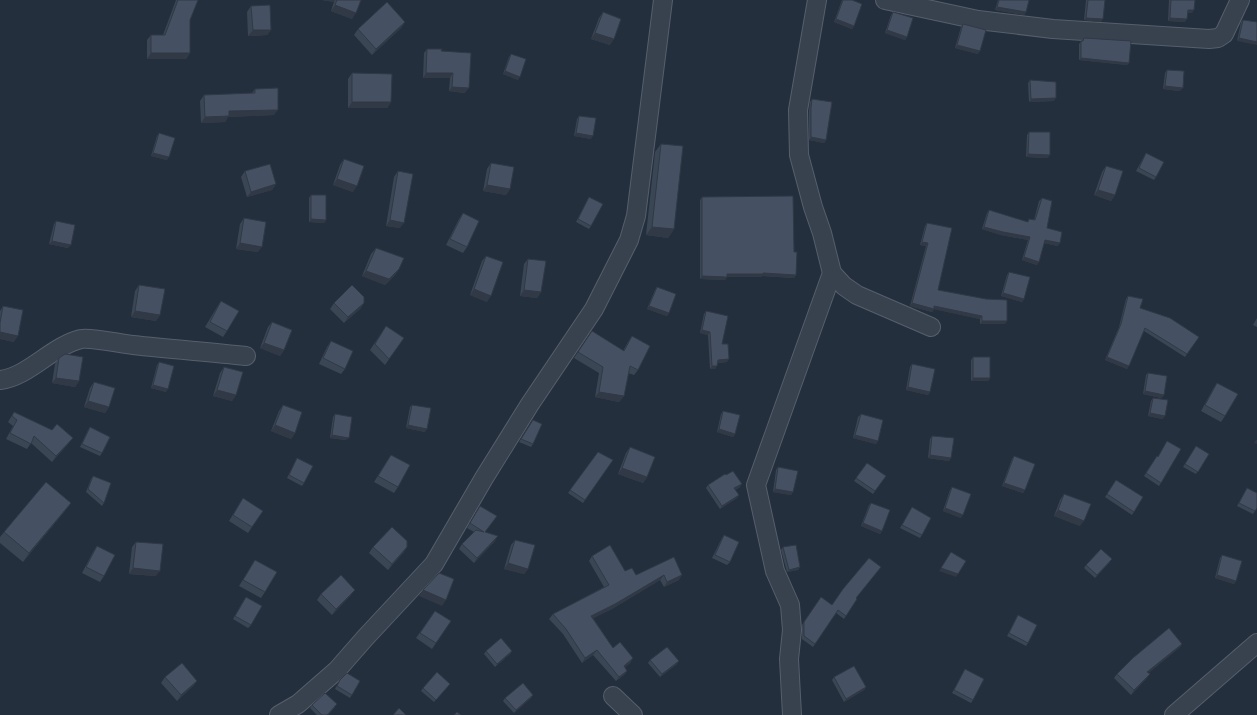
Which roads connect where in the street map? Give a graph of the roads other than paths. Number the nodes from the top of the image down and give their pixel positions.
1 (663, 0) edge
2 (817, 0) edge
3 (885, 0) edge
4 (1240, 0) edge
5 (832, 273) junction
6 (931, 327) dead end
7 (246, 356) dead end
8 (0, 380) edge
9 (1257, 642) edge
10 (613, 696) dead end
11 (279, 715) edge
12 (634, 715) edge
13 (792, 715) edge
14 (1174, 715) edge

1 - 11 street
2 - 5 street
3 - 4 street
5 - 6 street
5 - 13 street
7 - 8 street
9 - 14 street
10 - 12 street

